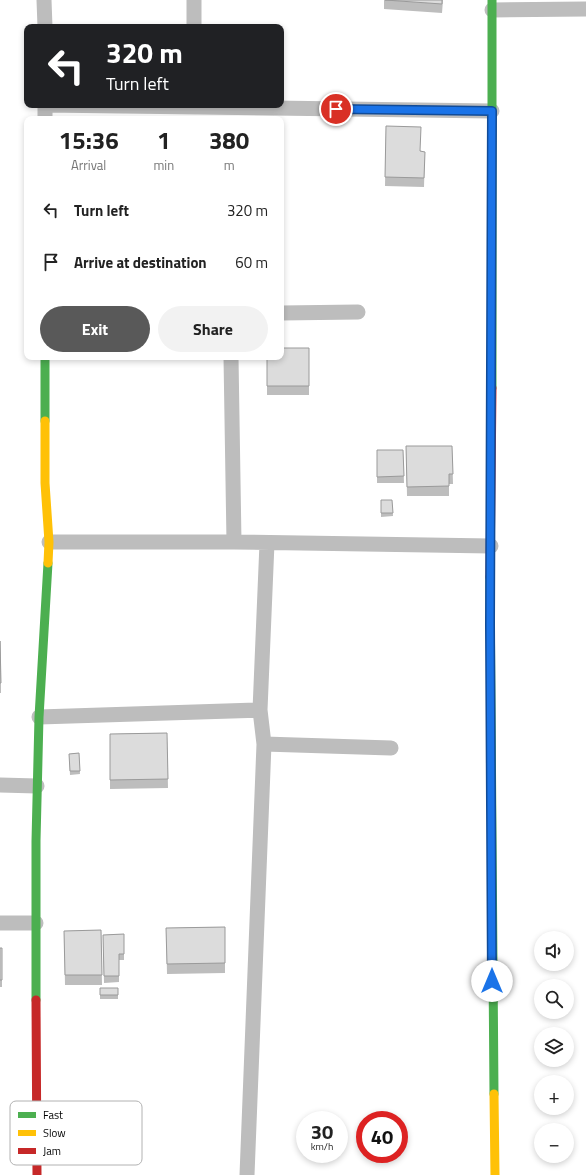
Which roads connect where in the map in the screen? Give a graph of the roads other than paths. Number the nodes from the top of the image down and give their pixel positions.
1 (44, 0) edge
2 (194, 0) edge
3 (492, 5) edge
4 (586, 9) edge
5 (45, 24) edge
6 (194, 24) edge
7 (284, 107) edge
8 (492, 111) junction
9 (358, 312) dead end
10 (284, 313) edge
11 (45, 360) edge
12 (231, 360) edge
13 (49, 542) junction
14 (234, 542) junction
15 (267, 543) junction
16 (491, 546) junction
17 (260, 710) junction
18 (39, 717) junction
19 (264, 744) junction
20 (391, 748) dead end
21 (0, 784) edge
22 (37, 786) junction
23 (0, 923) edge
24 (36, 923) junction
25 (37, 1101) edge
26 (37, 1165) edge
27 (37, 1175) edge
28 (247, 1175) edge
29 (495, 1175) edge

1 - 5 street
2 - 6 street
3 - 4 street
3 - 8 street
7 - 8 street
8 - 16 street
9 - 10 street
11 - 13 street
12 - 14 street
13 - 14 street
13 - 18 street
14 - 15 street
15 - 16 street
15 - 17 street
16 - 29 street
17 - 18 street
17 - 19 street
18 - 22 street
19 - 20 street
19 - 28 street
21 - 22 street
22 - 24 street
23 - 24 street
24 - 25 street
26 - 27 street

